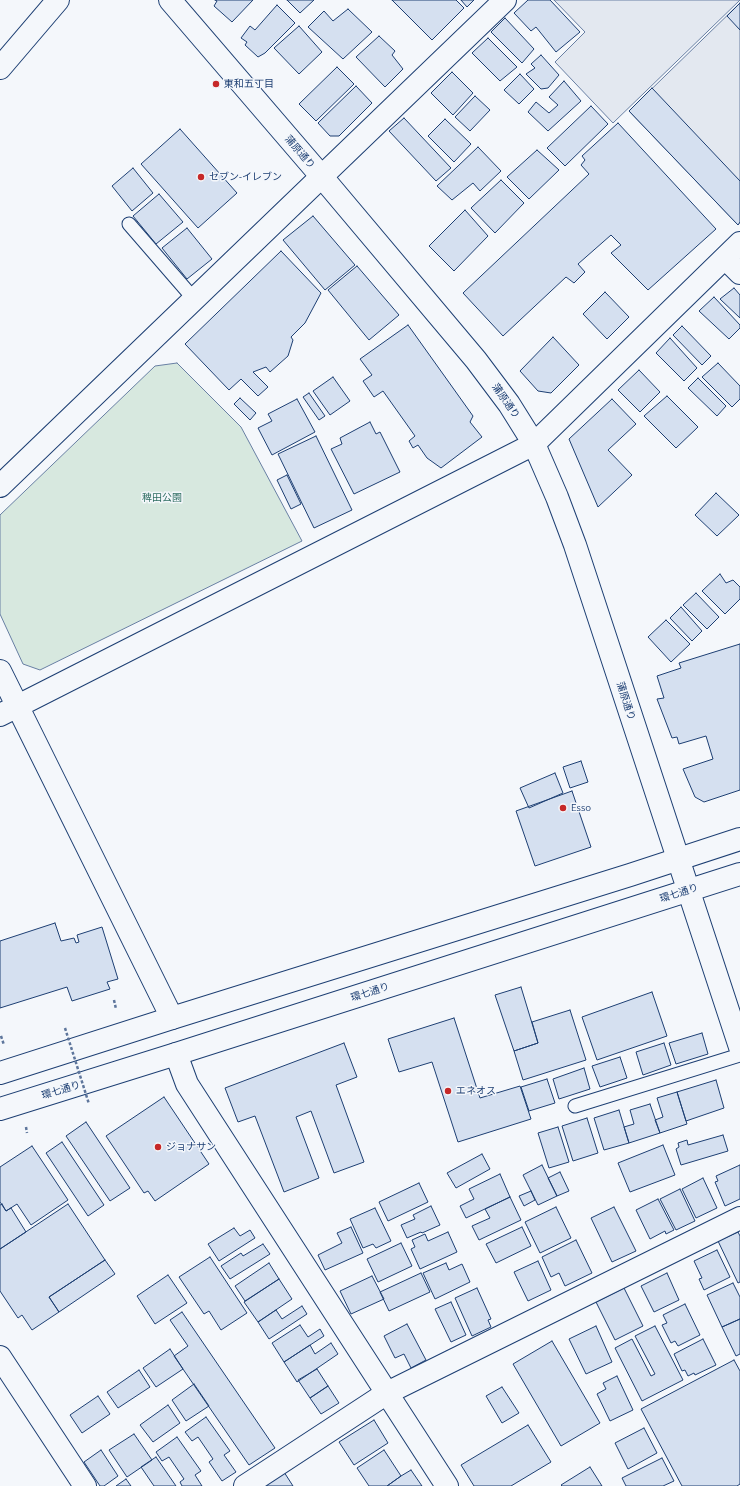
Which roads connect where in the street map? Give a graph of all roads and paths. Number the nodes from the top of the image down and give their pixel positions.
1 (58, 0) edge
2 (170, 0) edge
3 (505, 0) edge
4 (0, 68) edge
5 (322, 177) junction
6 (129, 224) dead end
7 (732, 251) edge
8 (740, 273) edge
9 (194, 299) junction
10 (534, 444) junction
11 (0, 486) edge
12 (0, 671) edge
13 (9, 711) edge
14 (740, 839) edge
15 (678, 859) junction
16 (740, 874) edge
17 (688, 891) junction
18 (114, 1000) dead end
19 (116, 1011) dead end
20 (172, 1018) junction
21 (65, 1028) dead end
22 (1, 1036) dead end
23 (5, 1046) dead end
24 (740, 1047) edge
25 (176, 1054) junction
26 (740, 1055) edge
27 (0, 1073) edge
28 (89, 1104) dead end
29 (575, 1106) dead end
30 (1, 1109) edge
31 (740, 1218) edge
32 (0, 1357) edge
33 (387, 1393) junction
34 (85, 1486) edge
35 (245, 1486) edge
36 (447, 1486) edge

1 - 4 street
2 - 5 street, 蒲原通り
3 - 5 street
5 - 9 street
5 - 10 street, 蒲原通り
6 - 9 lane
7 - 8 street
7 - 10 street
9 - 11 street
10 - 13 street
10 - 15 street, 蒲原通り
12 - 13 street
13 - 20 street
14 - 15 street
15 - 17 street, 蒲原通り
15 - 20 street
16 - 17 street, 環七通り
17 - 24 street, 蒲原通り
17 - 25 street, 環七通り
18 - 19 path
20 - 27 street
21 - 28 path, bridge
22 - 23 path
25 - 30 street, 環七通り
25 - 33 street
26 - 29 lane
31 - 33 street
32 - 34 street
33 - 35 street
33 - 36 street

